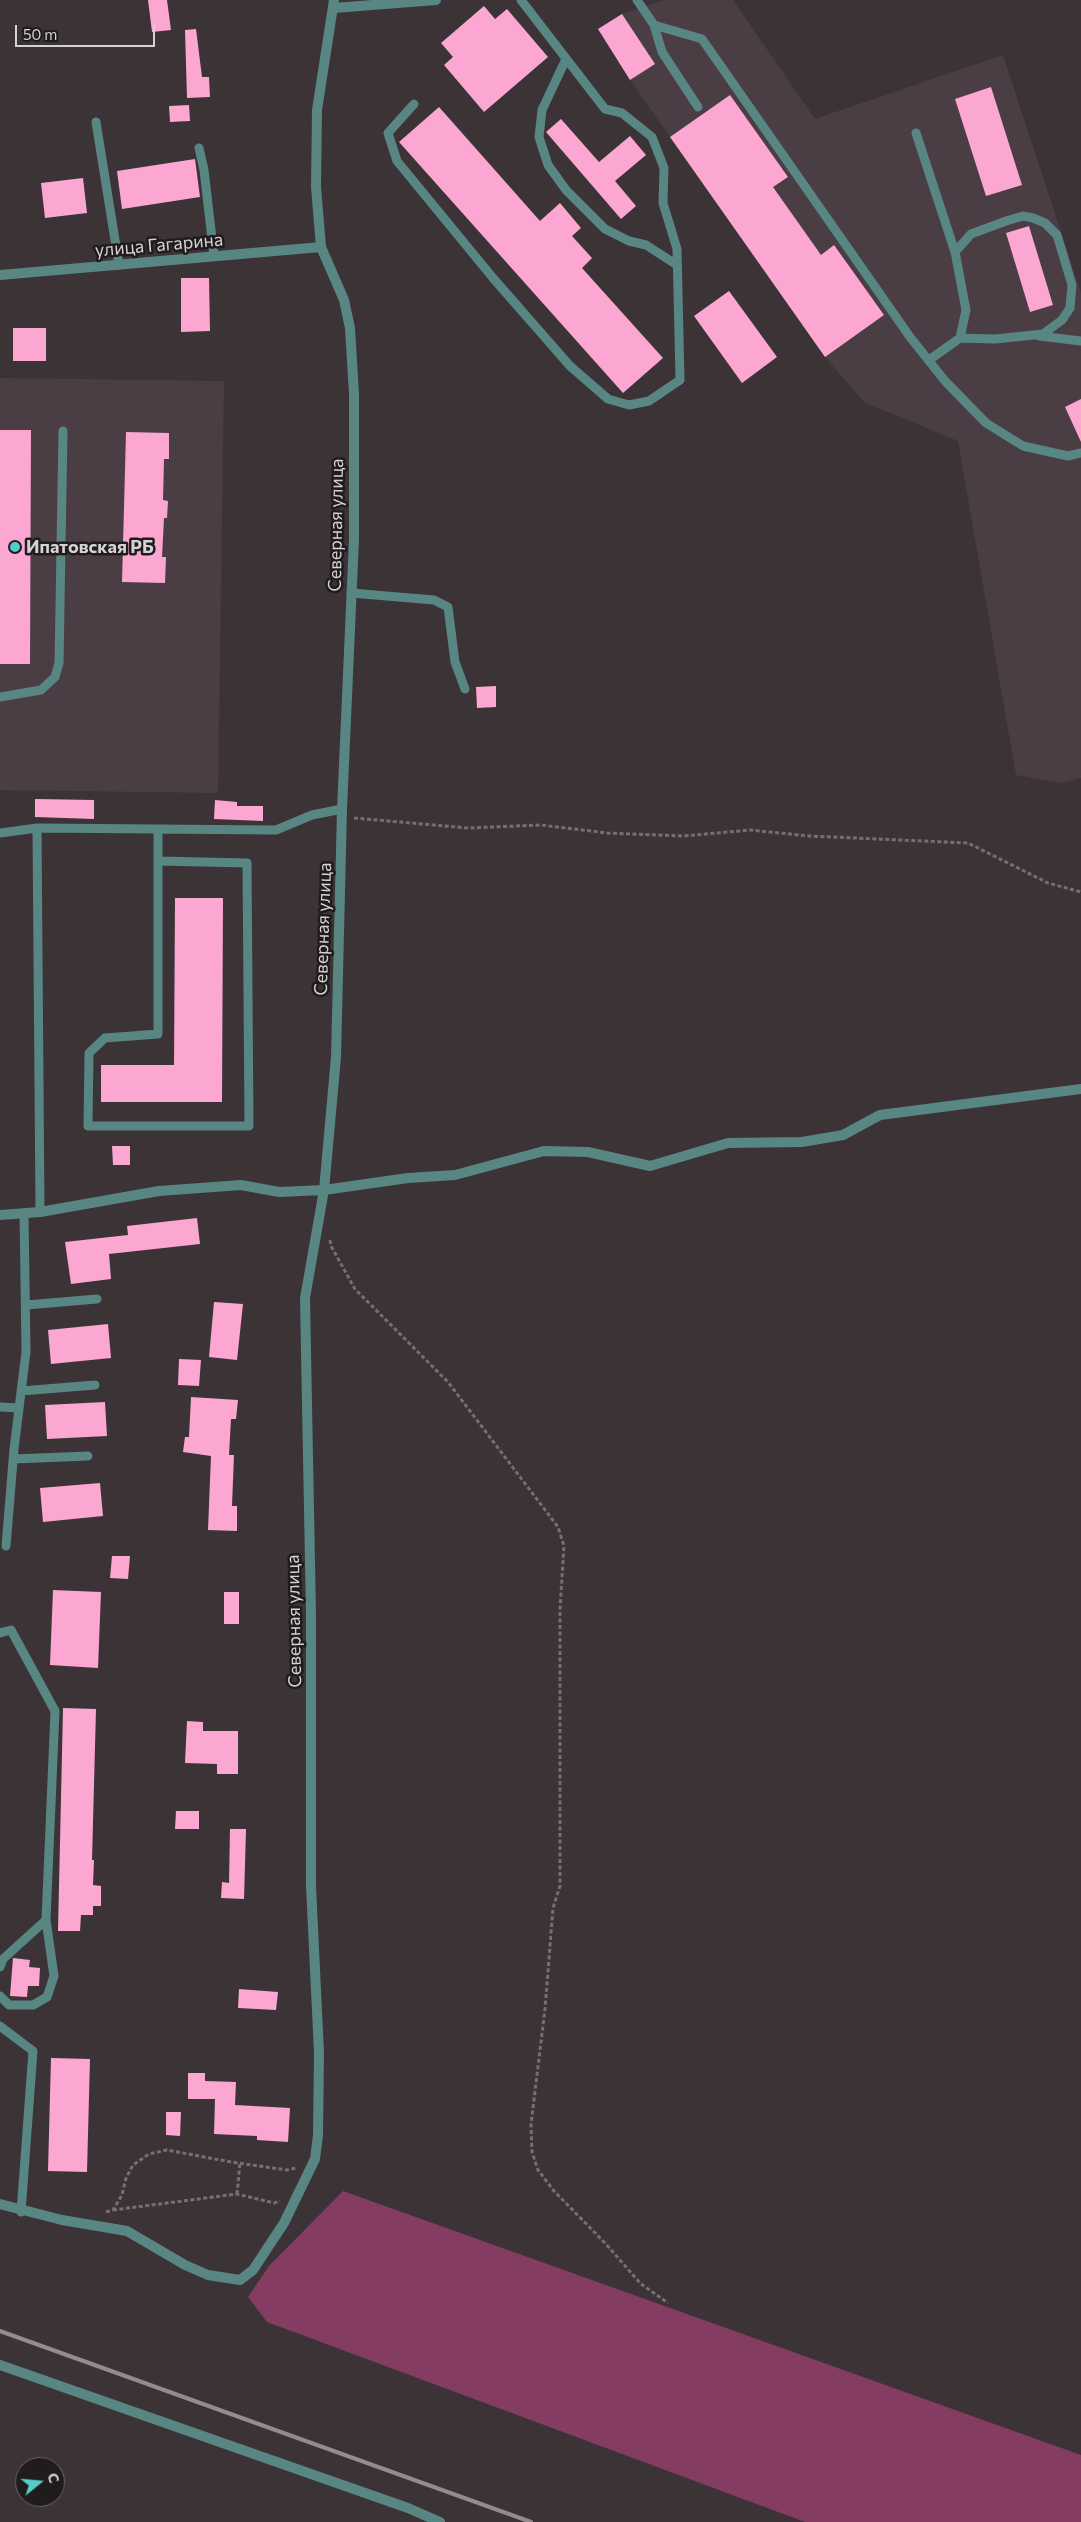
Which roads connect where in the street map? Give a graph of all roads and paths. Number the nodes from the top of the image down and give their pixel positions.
1 (436, 0) edge
2 (521, 0) edge
3 (637, 0) edge
4 (334, 4) edge
5 (654, 25) junction
6 (566, 59) junction
7 (414, 104) dead end
8 (698, 107) dead end
9 (96, 122) dead end
10 (916, 133) dead end
11 (199, 148) dead end
12 (321, 247) junction
13 (955, 252) junction
14 (214, 256) junction
15 (119, 265) junction
16 (677, 265) junction
17 (0, 275) edge
18 (1036, 336) junction
19 (960, 338) junction
20 (1081, 341) edge
21 (929, 360) junction
22 (63, 431) dead end
23 (1081, 453) edge
24 (351, 592) junction
25 (465, 689) dead end
26 (0, 697) edge
27 (342, 813) junction
28 (38, 828) junction
29 (158, 830) junction
30 (0, 833) edge
31 (159, 861) junction
32 (1081, 892) edge
33 (1081, 1089) edge
34 (324, 1190) junction
35 (40, 1212) junction
36 (24, 1213) junction
37 (0, 1215) edge
38 (330, 1237) dead end
39 (96, 1299) dead end
40 (26, 1305) junction
41 (95, 1385) dead end
42 (22, 1391) junction
43 (0, 1407) edge
44 (19, 1408) junction
45 (88, 1456) dead end
46 (13, 1459) junction
47 (6, 1546) dead end
48 (0, 1634) edge
49 (46, 1920) junction
50 (0, 1967) edge
51 (0, 1996) edge
52 (0, 2026) edge
53 (315, 2159) junction
54 (240, 2163) junction
55 (237, 2194) junction
56 (298, 2196) junction
57 (0, 2204) edge
58 (113, 2210) junction
59 (21, 2212) junction
60 (104, 2212) dead end
61 (668, 2303) dead end
62 (0, 2365) edge
63 (440, 2522) edge

1 - 4 street
2 - 6 lane
3 - 5 lane
4 - 12 street, Северная улица
5 - 8 lane
5 - 21 lane
6 - 16 lane
6 - 16 lane
7 - 16 lane
9 - 15 lane
10 - 13 lane
11 - 14 lane
12 - 14 street, улица Гагарина
12 - 24 street, Северная улица
13 - 18 lane
13 - 19 lane
14 - 15 street, улица Гагарина
15 - 17 street, улица Гагарина
18 - 19 lane
18 - 20 lane
19 - 21 lane
21 - 23 lane
22 - 26 lane
24 - 25 lane
24 - 27 street, Северная улица
27 - 29 lane
27 - 32 path
27 - 34 street, Северная улица
28 - 29 lane
28 - 30 lane
28 - 35 lane
29 - 31 lane
31 - 31 lane
33 - 34 street
34 - 35 street
34 - 53 street, Северная улица
35 - 36 street
36 - 37 street
36 - 40 lane
38 - 61 path
39 - 40 lane
40 - 42 lane
41 - 42 lane
42 - 44 lane
43 - 44 lane
44 - 46 lane
45 - 46 lane
46 - 47 lane
48 - 49 lane
49 - 50 lane
49 - 51 lane
52 - 59 lane
53 - 54 path
53 - 56 street, Северная улица
54 - 55 path
54 - 58 path
55 - 56 path
55 - 58 path
56 - 59 street, Северная улица
57 - 59 street
58 - 60 path
62 - 63 street

